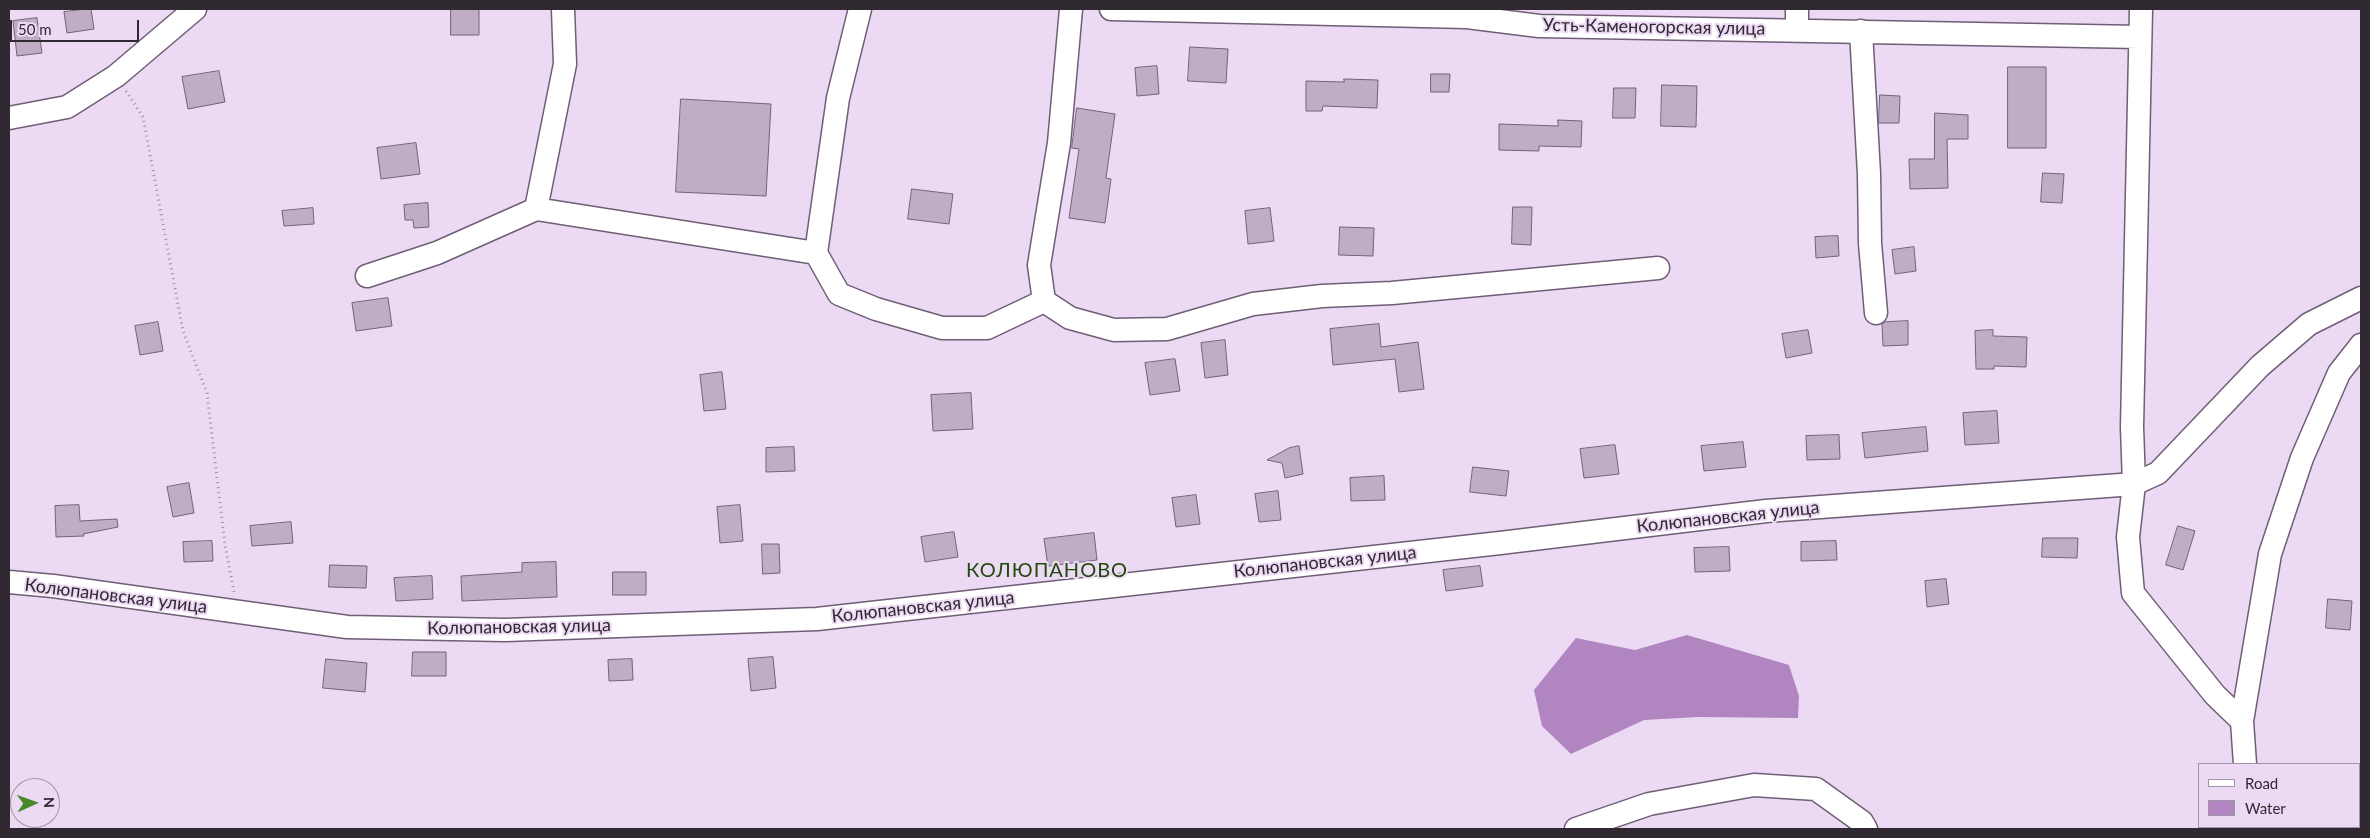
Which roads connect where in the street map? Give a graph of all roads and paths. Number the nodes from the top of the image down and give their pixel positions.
1 (195, 9) edge
2 (563, 9) edge
3 (860, 9) edge
4 (1071, 9) edge
5 (1111, 9) edge
6 (2141, 9) edge
7 (1467, 13) edge
8 (1797, 19) edge
9 (1861, 31) junction
10 (2139, 37) junction
11 (116, 76) junction
12 (9, 118) edge
13 (536, 209) junction
14 (816, 253) junction
15 (1658, 268) dead end
16 (367, 276) dead end
17 (2361, 298) edge
18 (1044, 301) junction
19 (1876, 312) dead end
20 (2361, 345) edge
21 (2134, 484) junction
22 (9, 582) edge
23 (238, 612) junction
24 (2242, 721) junction
25 (2245, 763) edge
26 (1576, 829) edge
27 (1866, 829) edge

1 - 11 street
2 - 13 street
3 - 14 street
4 - 18 street
5 - 7 street, Усть-Каменогорская улица
6 - 10 street
7 - 8 street, Усть-Каменогорская улица
8 - 9 street, Усть-Каменогорская улица
9 - 10 street, Усть-Каменогорская улица
9 - 19 street
10 - 21 street
11 - 12 street
11 - 23 path
13 - 14 street
13 - 16 street
14 - 18 street
15 - 18 street
17 - 21 street
20 - 24 street
21 - 23 street, Колюпановская улица
21 - 24 street
22 - 23 street, Колюпановская улица
24 - 25 street
26 - 27 street

